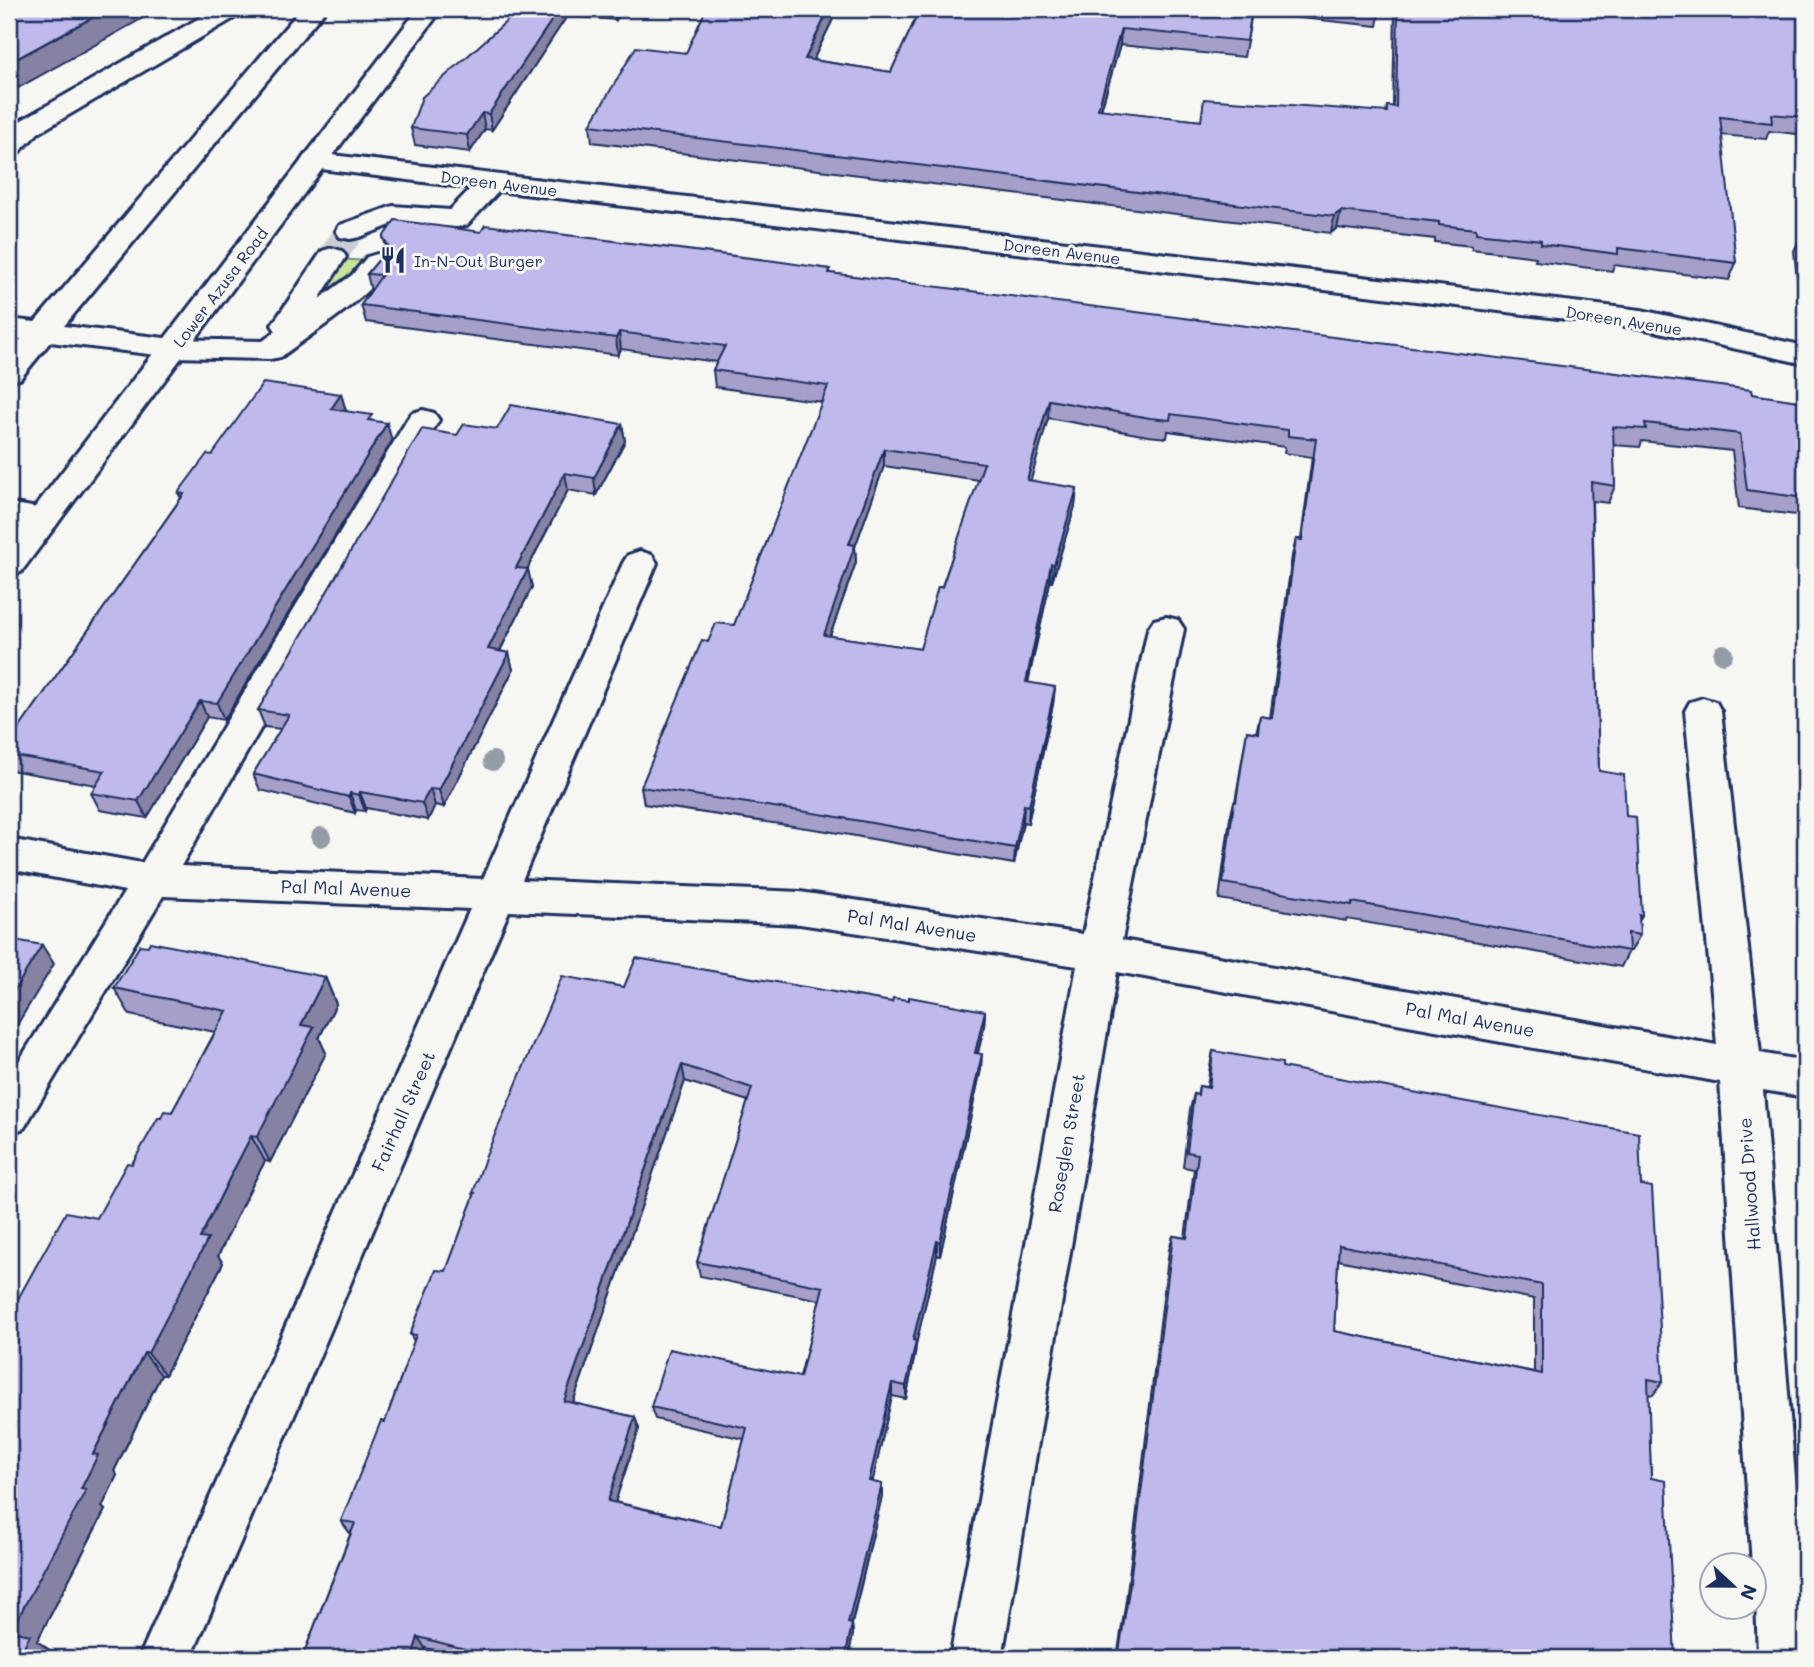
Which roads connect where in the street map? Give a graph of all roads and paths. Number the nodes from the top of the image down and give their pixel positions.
1 (232, 9) edge
2 (314, 9) edge
3 (430, 9) edge
4 (9, 147) edge
5 (315, 161) junction
6 (491, 183) junction
7 (350, 231) tunnel mouth
8 (332, 257) tunnel mouth
9 (377, 262) edge
10 (9, 328) edge
11 (43, 332) junction
12 (173, 348) junction
13 (270, 351) junction
14 (1805, 355) edge
15 (13, 363) edge
16 (423, 420) dead end
17 (9, 514) edge
18 (43, 519) junction
19 (640, 564) dead end
20 (9, 565) edge
21 (1166, 629) dead end
22 (1703, 711) dead end
23 (9, 854) edge
24 (152, 880) junction
25 (498, 894) junction
26 (1101, 953) junction
27 (1740, 1068) junction
28 (1805, 1079) edge
29 (9, 1115) edge
30 (165, 1658) edge
31 (976, 1658) edge
32 (1784, 1658) edge

1 - 4 street
2 - 11 street
3 - 5 street, Lower Azusa Road
5 - 6 street, Doreen Avenue
5 - 12 street, Lower Azusa Road
6 - 7 street
6 - 14 street, Doreen Avenue
8 - 13 street
9 - 13 street
10 - 11 street
11 - 12 street
11 - 15 street
12 - 13 street
12 - 18 street, Lower Azusa Road
16 - 24 street
17 - 18 street
18 - 20 street, Lower Azusa Road
19 - 25 street, Fairhall Street
21 - 26 street, Roseglen Street
22 - 27 street, Hallwood Drive
23 - 24 street, Pal Mal Avenue
24 - 25 street, Pal Mal Avenue
24 - 29 street
25 - 26 street, Pal Mal Avenue
25 - 30 street, Fairhall Street
26 - 27 street, Pal Mal Avenue
26 - 31 street, Roseglen Street
27 - 28 street, Pal Mal Avenue
27 - 32 street, Hallwood Drive

